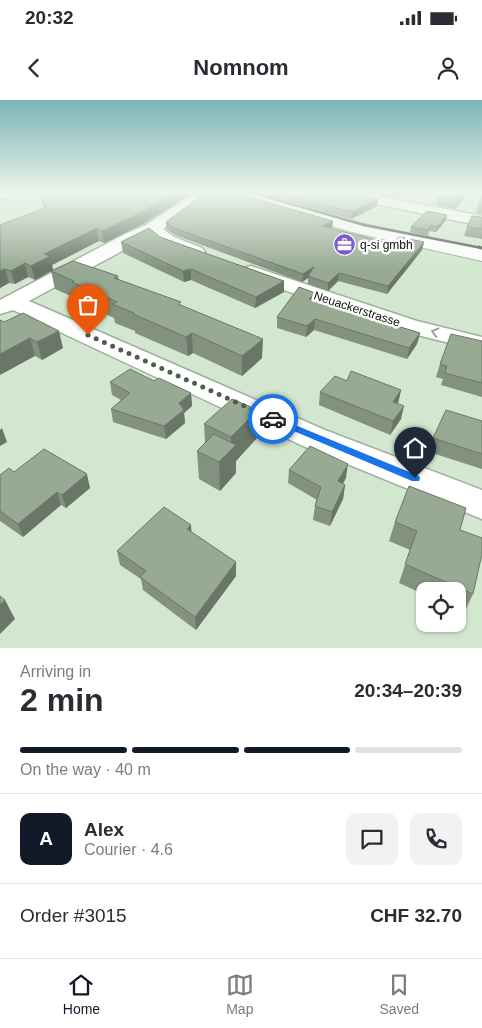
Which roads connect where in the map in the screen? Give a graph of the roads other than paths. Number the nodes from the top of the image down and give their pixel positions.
1 (167, 219) edge
2 (318, 219) edge
3 (469, 219) edge
4 (482, 221) edge
5 (152, 229) junction
6 (482, 254) edge
7 (6, 305) edge
8 (482, 344) edge
9 (482, 505) edge

1 - 5 street
2 - 6 main road
3 - 4 street
5 - 7 street
8 -> 5 street, Neuackerstrasse
7 - 9 street

